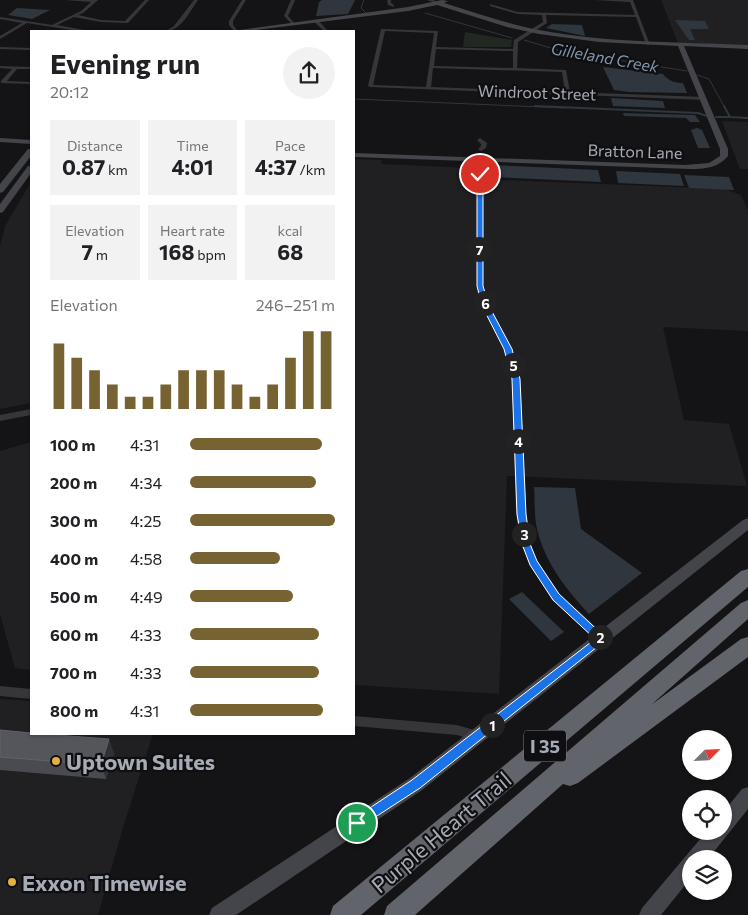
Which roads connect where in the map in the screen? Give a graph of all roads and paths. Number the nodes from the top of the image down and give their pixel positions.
1 (67, 0) edge
2 (147, 0) edge
3 (196, 0) edge
4 (244, 0) edge
5 (293, 0) edge
6 (389, 0) edge
7 (430, 0) edge
8 (596, 0) edge
9 (96, 1) edge
10 (458, 1) edge
11 (632, 1) edge
12 (438, 3) junction
13 (447, 3) edge
14 (497, 3) dead end
15 (394, 6) dead end
16 (544, 13) junction
17 (74, 16) junction
18 (638, 16) junction
19 (0, 18) edge
20 (26, 22) junction
21 (318, 23) junction
22 (293, 24) junction
23 (52, 26) junction
24 (78, 30) edge
25 (170, 30) edge
26 (235, 30) edge
27 (244, 30) edge
28 (268, 30) edge
29 (325, 30) edge
30 (532, 30) junction
31 (0, 38) edge
32 (648, 44) junction
33 (680, 44) junction
34 (748, 47) edge
35 (0, 48) edge
36 (434, 48) junction
37 (30, 49) edge
38 (516, 50) junction
39 (0, 67) edge
40 (431, 67) junction
41 (16, 68) junction
42 (30, 68) edge
43 (516, 70) junction
44 (30, 83) edge
45 (428, 88) junction
46 (568, 94) junction
47 (704, 99) junction
48 (0, 140) edge
49 (30, 142) edge
50 (480, 148) junction
51 (30, 153) edge
52 (355, 155) edge
53 (30, 169) edge
54 (0, 190) edge
55 (0, 210) edge
56 (30, 412) edge
57 (0, 418) edge
58 (748, 523) edge
59 (748, 576) edge
60 (748, 608) edge
61 (602, 639) junction
62 (748, 645) edge
63 (0, 691) edge
64 (30, 694) edge
65 (355, 721) edge
66 (478, 736) junction
67 (747, 799) edge
68 (732, 816) edge
69 (506, 820) junction
70 (712, 840) edge
71 (703, 850) edge
72 (682, 875) edge
73 (219, 915) edge
74 (342, 915) edge
75 (396, 915) edge
76 (649, 915) edge

1 - 9 street
2 - 17 street
3 - 25 street
4 - 26 street
5 - 22 street
6 - 15 street
7 - 12 street
8 - 11 street
9 - 17 street
10 - 13 street
11 - 18 street
12 - 13 street
12 - 21 street
13 - 21 street
13 - 30 street
14 - 16 street
16 - 18 street
16 - 30 street
17 - 23 street
18 - 32 street
19 - 20 street
20 - 23 street
20 - 31 street
21 - 22 street
21 - 28 street
21 - 29 street
22 - 27 street
23 - 24 street
30 - 32 street
30 - 38 street
32 - 33 street
33 - 34 street
33 - 47 street, Bratton Lane
35 - 37 street
36 - 38 street
36 - 40 street
36 - 45 street, Windroot Street
38 - 43 street
39 - 41 street
40 - 43 street
40 - 45 street
41 - 42 street
41 - 44 street
43 - 46 street
45 - 46 street, Windroot Street
46 - 47 street, Windroot Street
47 - 50 street, Bratton Lane
48 - 49 street
50 - 52 street, Bratton Lane
50 - 61 street
51 - 54 street
53 - 55 street
56 - 57 street
58 - 61 street
59 - 74 highway, Purple Heart Trail / I 35
60 - 69 highway, Purple Heart Trail / I 35
61 - 66 street
62 - 69 highway
63 - 64 street
65 - 66 street
66 - 73 street
67 - 68 street
69 - 75 highway, Purple Heart Trail / I 35
70 - 71 street
72 - 76 street

